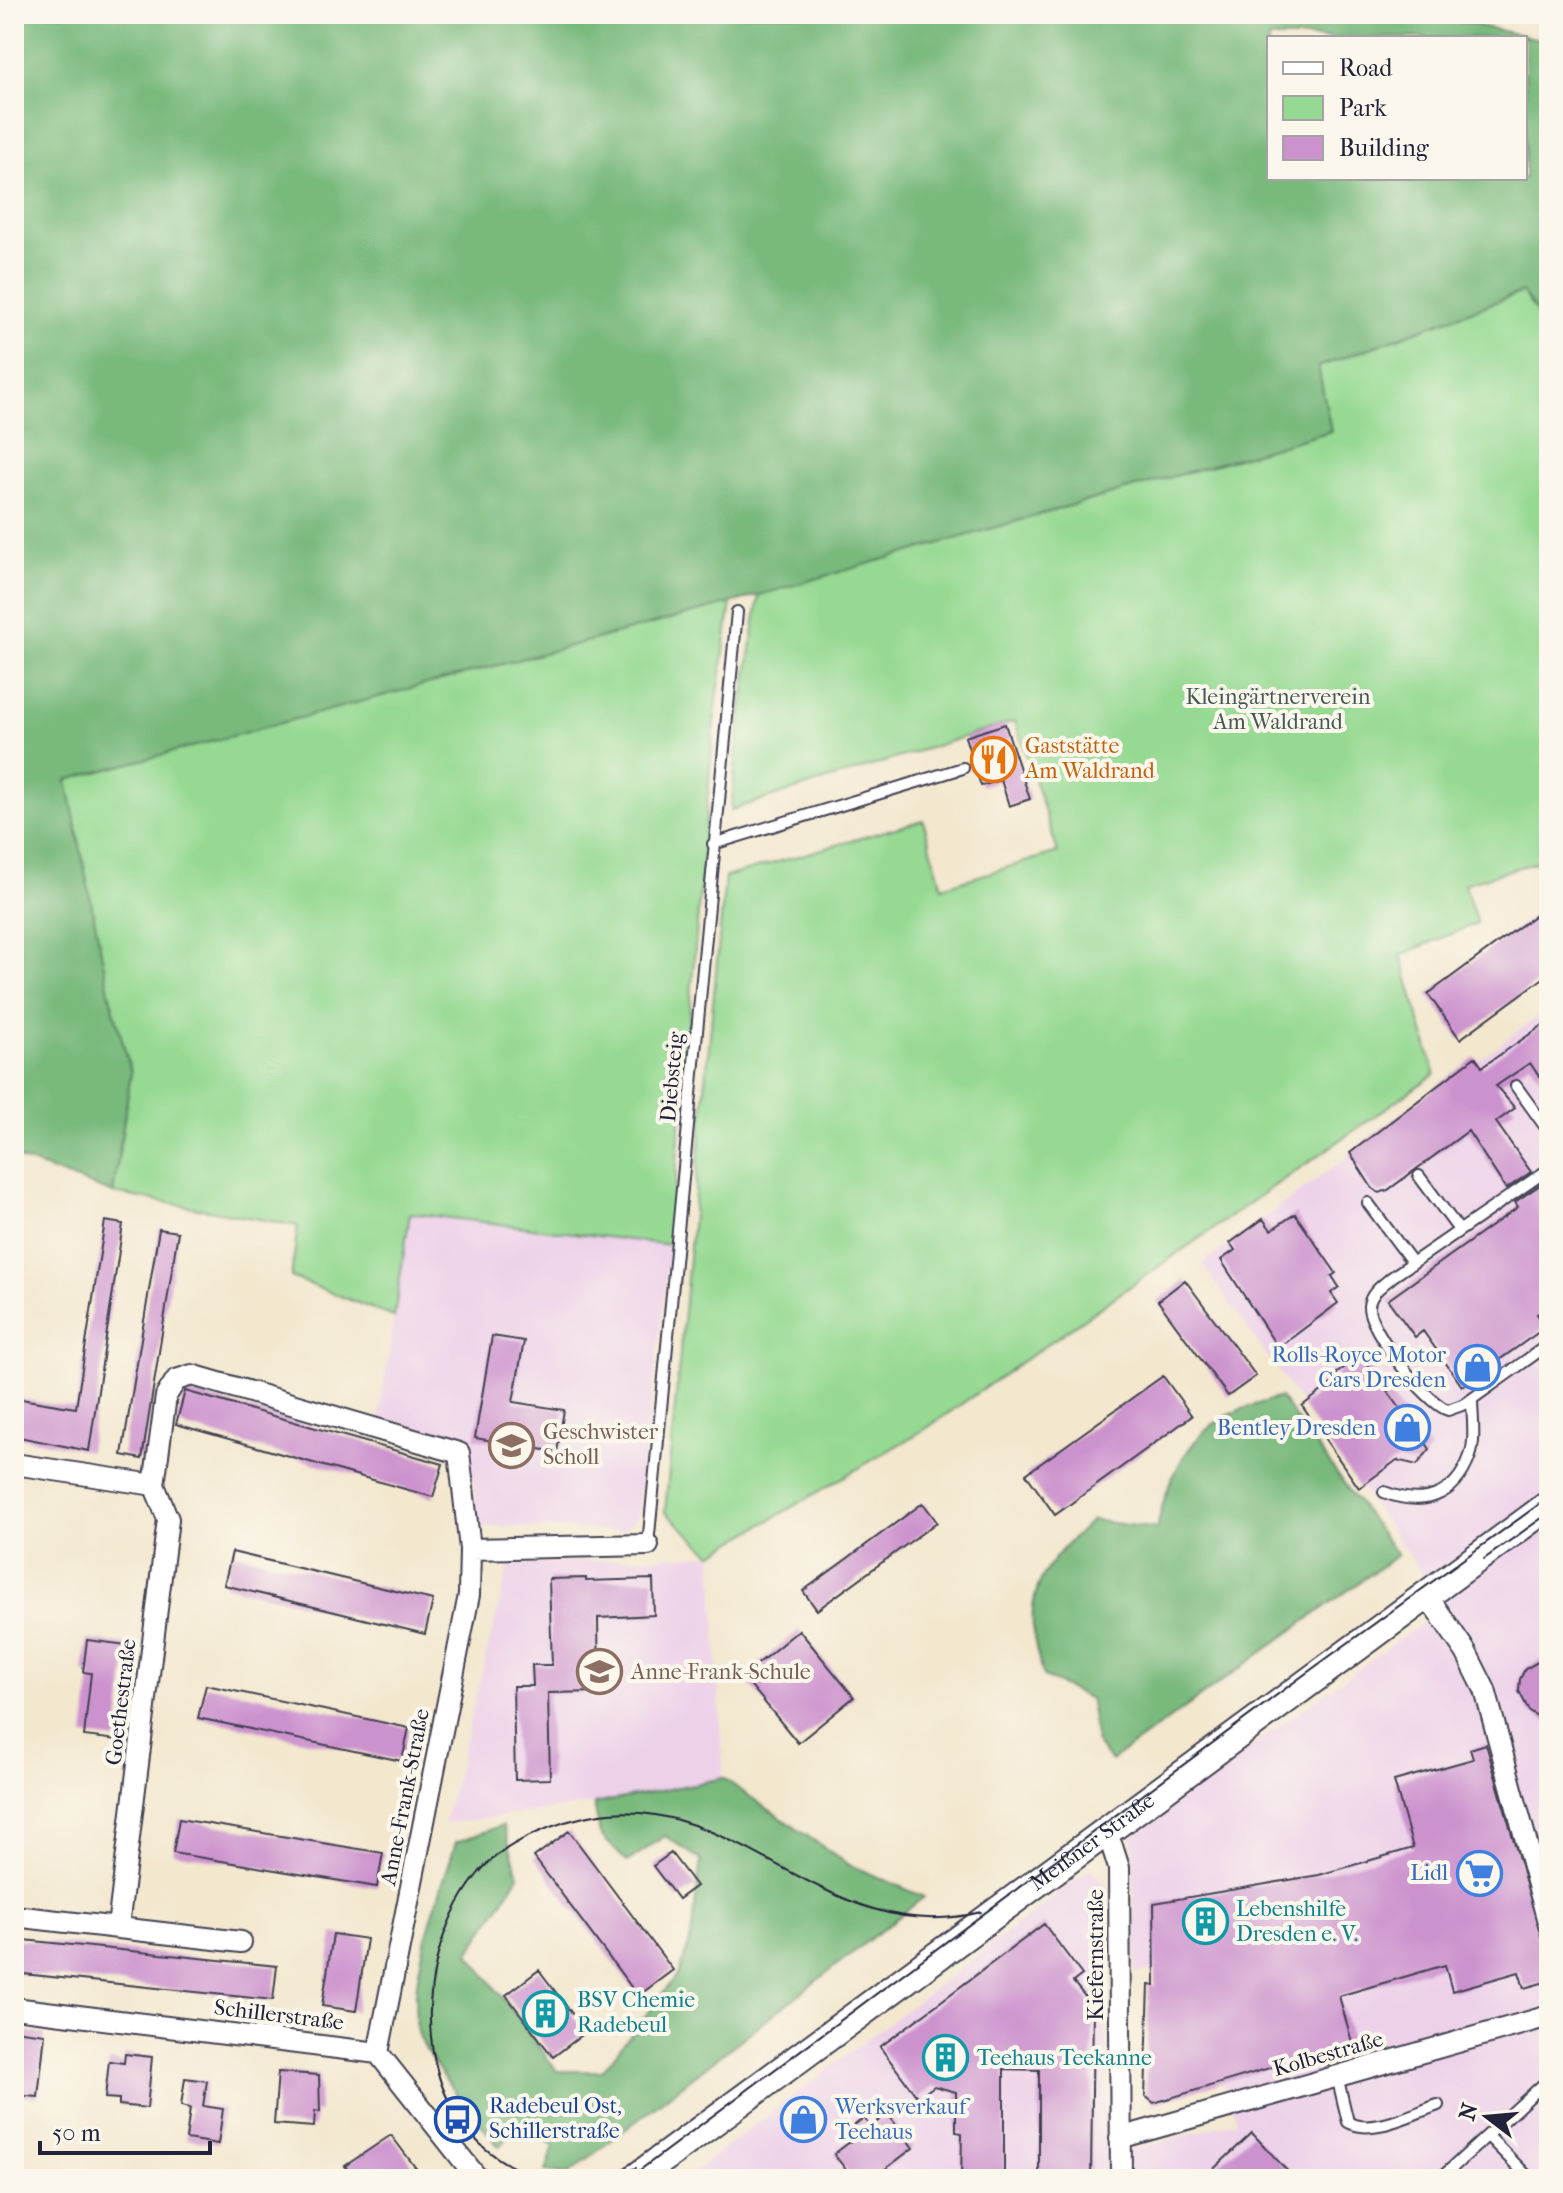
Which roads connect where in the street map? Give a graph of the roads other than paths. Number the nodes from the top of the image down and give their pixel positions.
1 (737, 612) dead end
2 (963, 768) dead end
3 (713, 844) junction
4 (1516, 1086) dead end
5 (1549, 1132) edge
6 (1549, 1169) edge
7 (1419, 1176) dead end
8 (1368, 1203) dead end
9 (1459, 1230) junction
10 (1412, 1262) junction
11 (1549, 1344) edge
12 (192, 1375) joint
13 (1472, 1399) junction
14 (14, 1464) edge
15 (154, 1485) junction
16 (1384, 1492) dead end
17 (1549, 1505) edge
18 (648, 1545) joint
19 (470, 1549) junction
20 (1426, 1594) junction
21 (1103, 1831) junction
22 (14, 1916) edge
23 (1549, 1925) edge
24 (118, 1927) junction
25 (241, 1942) dead end
26 (14, 2008) edge
27 (1549, 2016) edge
28 (378, 2053) junction
29 (1337, 2076) junction
30 (1549, 2079) edge
31 (1438, 2105) dead end
32 (1488, 2136) junction
33 (1120, 2138) junction
34 (478, 2179) edge
35 (635, 2179) edge
36 (1121, 2179) edge
37 (1440, 2179) edge
38 (1530, 2179) edge

1 - 3 lane, Diebsteig
2 - 3 lane
3 - 18 lane, Diebsteig
4 - 5 lane
6 - 9 lane
7 - 9 lane
8 - 10 lane
9 - 10 lane
10 - 13 lane
11 - 13 lane
12 - 15 street, Goethestraße
12 - 19 street, Anne-Frank-Straße
13 - 16 lane
14 - 15 street
15 - 24 street, Goethestraße
17 - 20 main road, Meißner Straße
18 - 19 street
19 - 28 street, Anne-Frank-Straße
20 - 21 main road, Meißner Straße
20 - 23 street
21 - 33 street, Kiefernstraße
21 - 35 main road, Meißner Straße
22 - 24 street
24 - 25 street
26 - 28 street, Schillerstraße
27 - 29 street, Kolbestraße
28 - 34 street
29 - 31 lane
29 - 33 street, Kolbestraße
30 - 32 lane
32 - 37 lane
32 - 38 lane
33 - 36 street, Kiefernstraße

